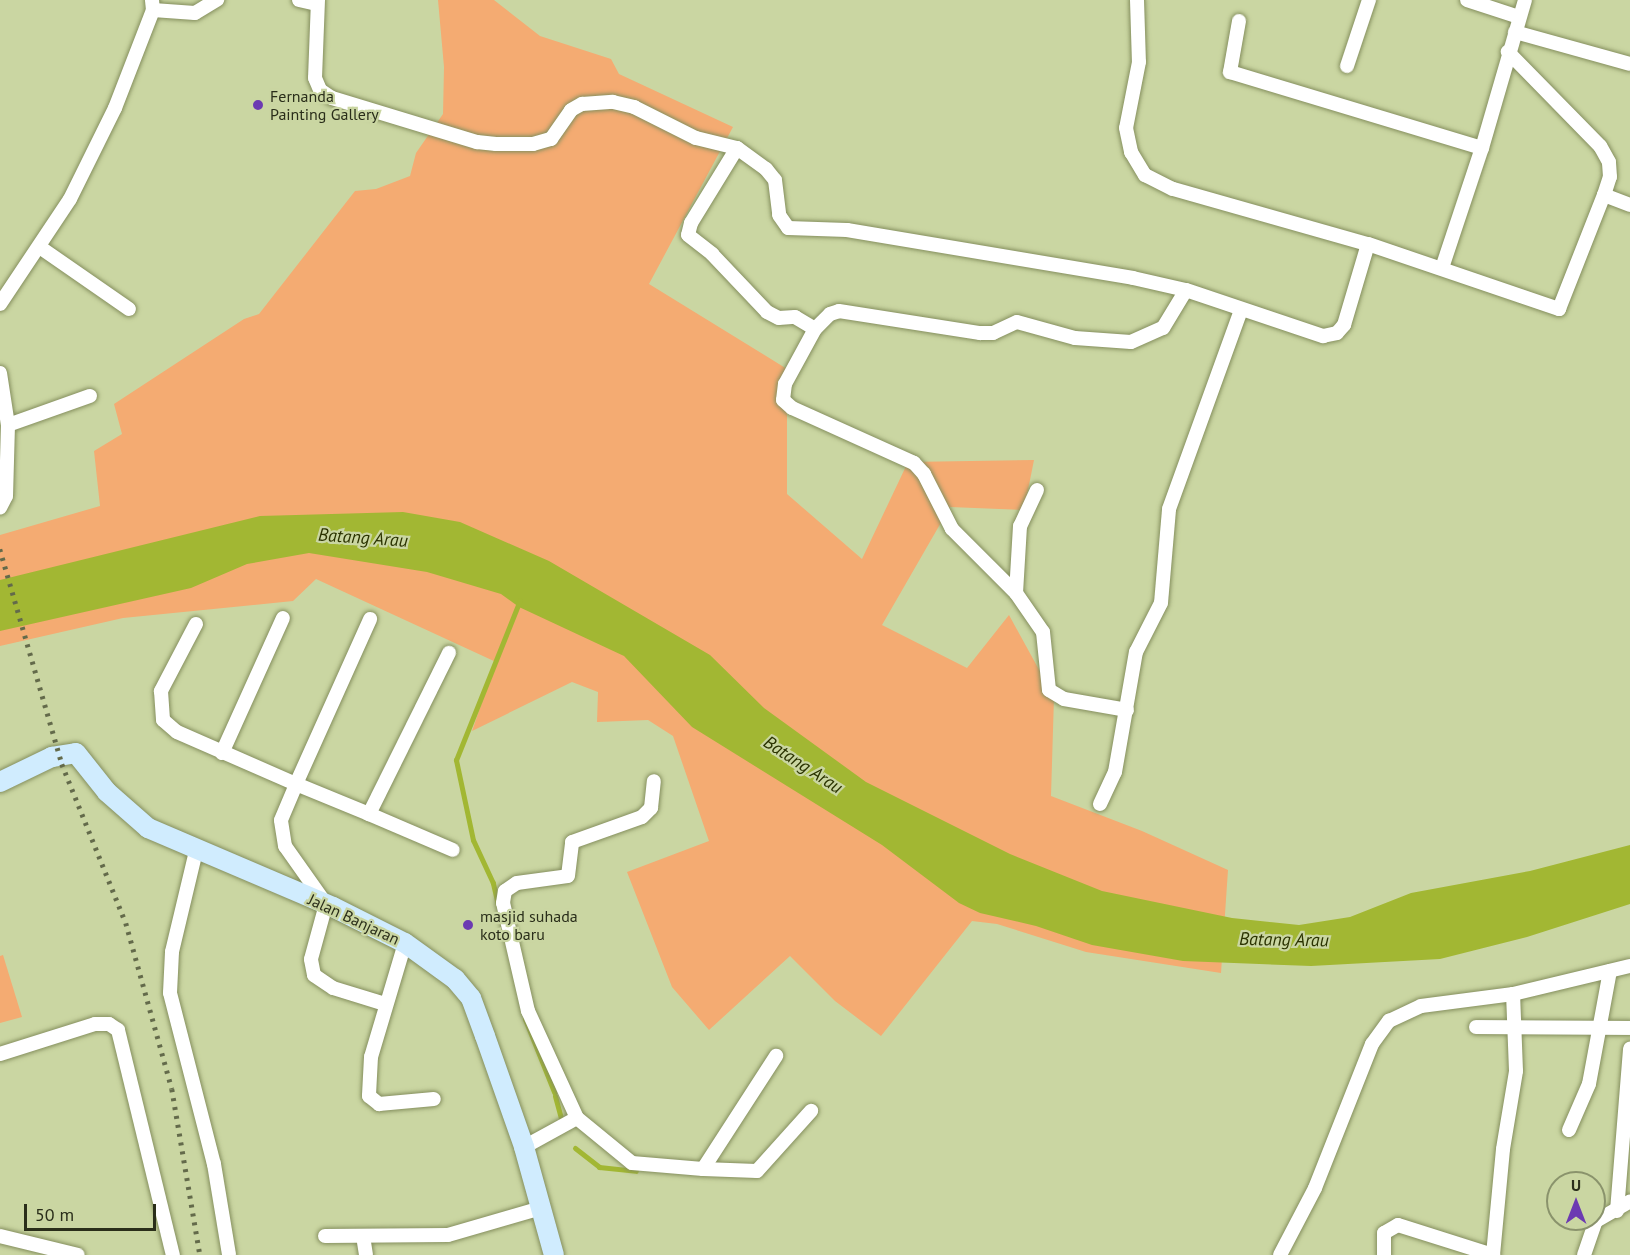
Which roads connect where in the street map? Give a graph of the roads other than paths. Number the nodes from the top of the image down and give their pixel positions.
1 (217, 0) edge
2 (299, 0) edge
3 (1137, 0) edge
4 (1369, 0) edge
5 (1467, 0) edge
6 (1525, 0) edge
7 (317, 2) edge
8 (152, 5) edge
9 (1519, 17) junction
10 (1239, 21) dead end
11 (1515, 32) junction
12 (1508, 52) junction
13 (1630, 64) edge
14 (1347, 66) dead end
15 (737, 148) junction
16 (1482, 148) junction
17 (1604, 195) junction
18 (1630, 205) edge
19 (1368, 244) junction
20 (41, 248) junction
21 (1442, 268) junction
22 (1186, 290) junction
23 (0, 304) edge
24 (129, 309) dead end
25 (1241, 310) junction
26 (815, 329) junction
27 (0, 373) edge
28 (90, 396) dead end
29 (8, 425) junction
30 (1037, 490) dead end
31 (0, 508) edge
32 (1016, 593) junction
33 (283, 618) dead end
34 (370, 619) dead end
35 (196, 624) dead end
36 (449, 653) dead end
37 (1127, 710) junction
38 (222, 753) junction
39 (654, 781) dead end
40 (0, 782) edge
41 (296, 784) junction
42 (1100, 804) dead end
43 (369, 814) junction
44 (453, 850) dead end
45 (196, 851) junction
46 (326, 904) junction
47 (405, 943) junction
48 (1630, 966) edge
49 (1610, 971) junction
50 (1513, 994) junction
51 (385, 1004) junction
52 (1476, 1027) dead end
53 (1514, 1027) junction
54 (1600, 1028) junction
55 (1630, 1028) edge
56 (1630, 1050) edge
57 (0, 1054) edge
58 (776, 1056) dead end
59 (434, 1099) dead end
60 (811, 1112) dead end
61 (572, 1121) junction
62 (1569, 1130) dead end
63 (531, 1143) junction
64 (703, 1169) junction
65 (1630, 1201) edge
66 (541, 1208) junction
67 (1617, 1211) junction
68 (0, 1236) edge
69 (325, 1236) dead end
70 (363, 1236) junction
71 (78, 1255) edge
72 (166, 1255) edge
73 (173, 1255) edge
74 (230, 1255) edge
75 (366, 1255) edge
76 (554, 1255) edge
77 (1280, 1255) edge
78 (1384, 1255) edge
79 (1493, 1255) edge
80 (1584, 1255) edge

1 - 8 street
2 - 7 street
3 - 19 street
4 - 14 street
5 - 9 street
6 - 9 street
7 - 15 street
8 - 20 street
9 - 11 street
10 - 16 street
11 - 12 street
11 - 13 street
12 - 16 street
12 - 17 street
15 - 22 street
15 - 26 street
16 - 21 street
17 - 18 street
17 - 21 street
19 - 21 street
19 - 25 street
20 - 23 street
20 - 24 street
22 - 25 street
22 - 26 street
25 - 37 street
26 - 32 street
27 - 29 street
28 - 29 street
29 - 31 street
30 - 32 street
32 - 37 street
33 - 38 street
34 - 41 street
35 - 38 street
36 - 43 street
37 - 42 street
38 - 41 street
39 - 61 street
40 - 45 street, Jalan Banjaran
41 - 43 street
41 - 46 street
43 - 44 street
45 - 46 street, Jalan Banjaran
45 - 74 street
46 - 47 street, Jalan Banjaran
46 - 51 street
47 - 51 street
47 - 63 street, Jalan Banjaran
48 - 49 street
49 - 50 street
49 - 54 street
50 - 53 street
50 - 77 street
51 - 59 street
52 - 53 street
53 - 54 street
53 - 79 street
54 - 55 street
54 - 62 street
56 - 67 street
57 - 73 street
58 - 64 street
60 - 64 street
61 - 63 street
61 - 64 street
63 - 66 street, Jalan Banjaran
65 - 67 street
66 - 70 street
66 - 76 street, Jalan Banjaran
67 - 80 street
68 - 71 street
69 - 70 street
70 - 75 street
72 - 73 street
78 - 79 street

